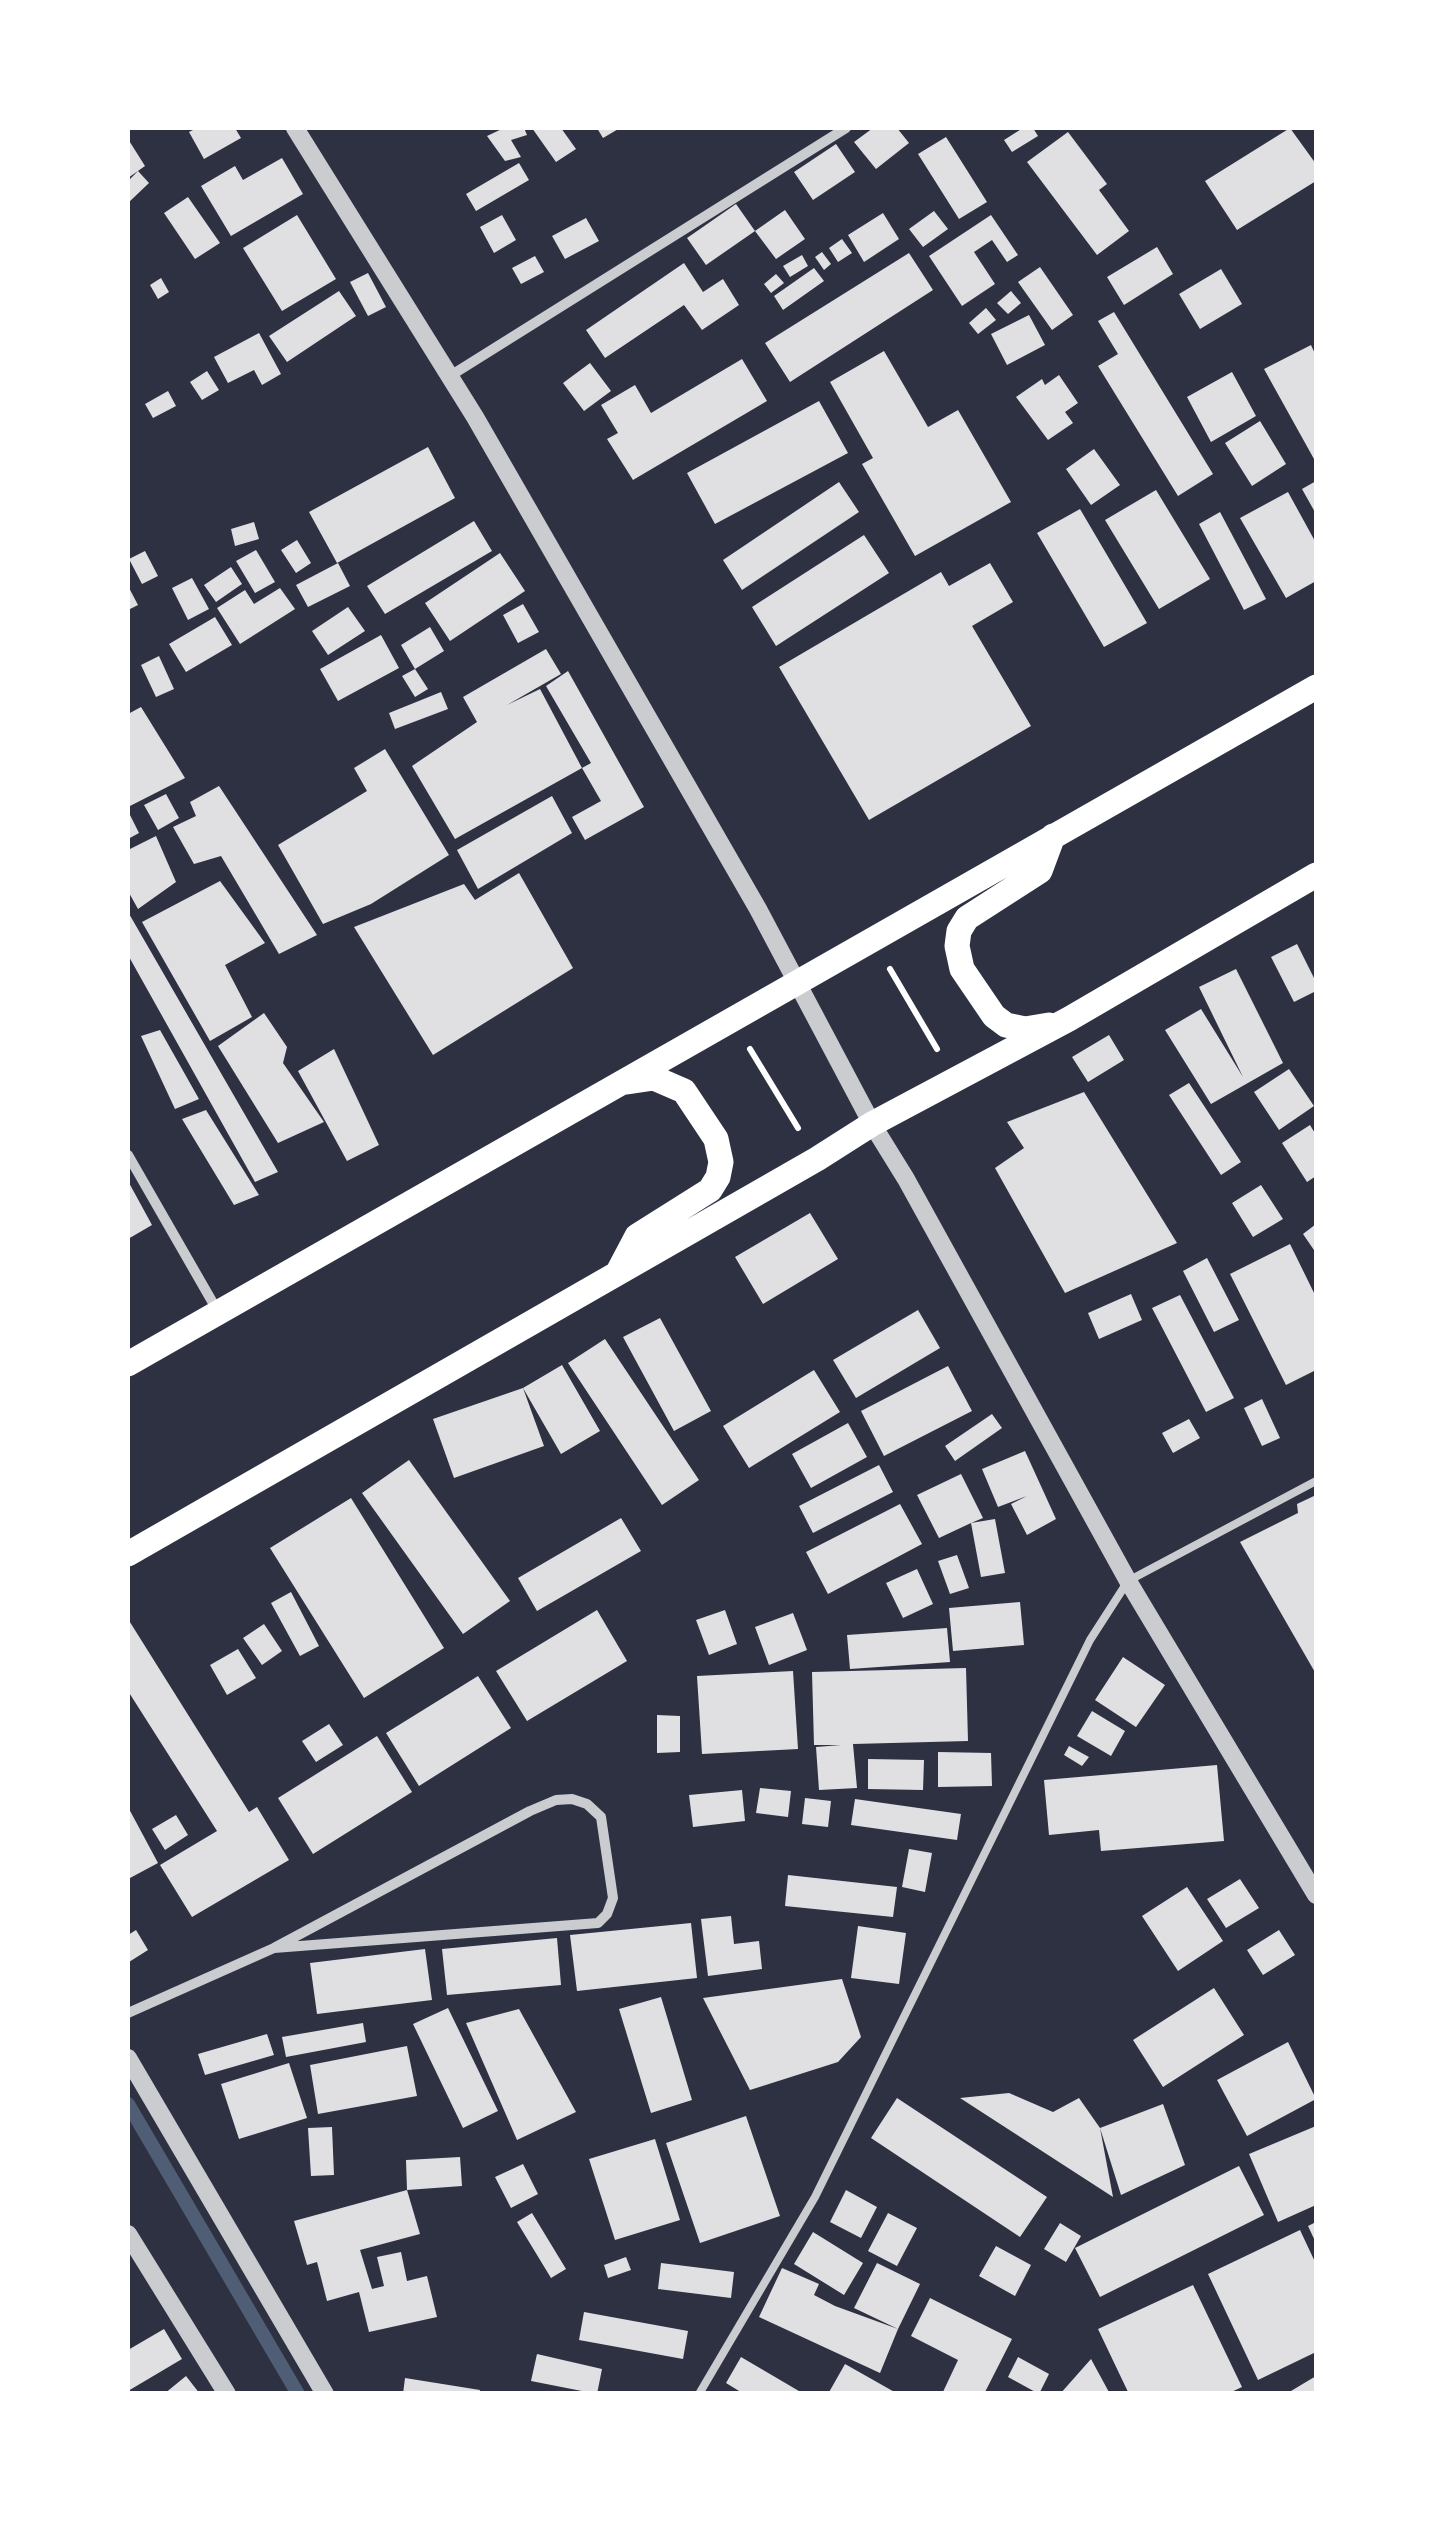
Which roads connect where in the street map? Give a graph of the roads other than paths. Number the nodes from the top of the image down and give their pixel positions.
1 (295, 128) edge
2 (846, 128) edge
3 (450, 376) junction
4 (1316, 687) edge
5 (1052, 836) junction
6 (1316, 876) edge
7 (799, 982) junction
8 (1069, 1019) junction
9 (612, 1086) junction
10 (872, 1124) junction
11 (128, 1155) edge
12 (618, 1272) junction
13 (217, 1312) junction
14 (128, 1364) edge
15 (1316, 1481) edge
16 (128, 1554) edge
17 (1128, 1582) junction
18 (1316, 1895) edge
19 (274, 1948) junction
20 (128, 2013) edge
21 (128, 2058) edge
22 (129, 2239) edge
23 (226, 2394) edge
24 (325, 2394) edge
25 (699, 2394) edge

1 - 3 street
2 - 3 street
3 - 7 street
4 - 5 main road
5 - 7 main road
5 - 8 main road
6 - 8 main road
7 - 9 main road
7 - 10 street
8 - 10 main road
9 - 12 main road
9 - 13 main road
10 - 12 main road
10 - 17 street
11 - 13 street
12 - 16 main road
13 - 14 main road
15 - 17 lane
17 - 18 street
17 - 25 lane
19 - 19 street
19 - 20 street
21 - 24 street
22 - 23 street

